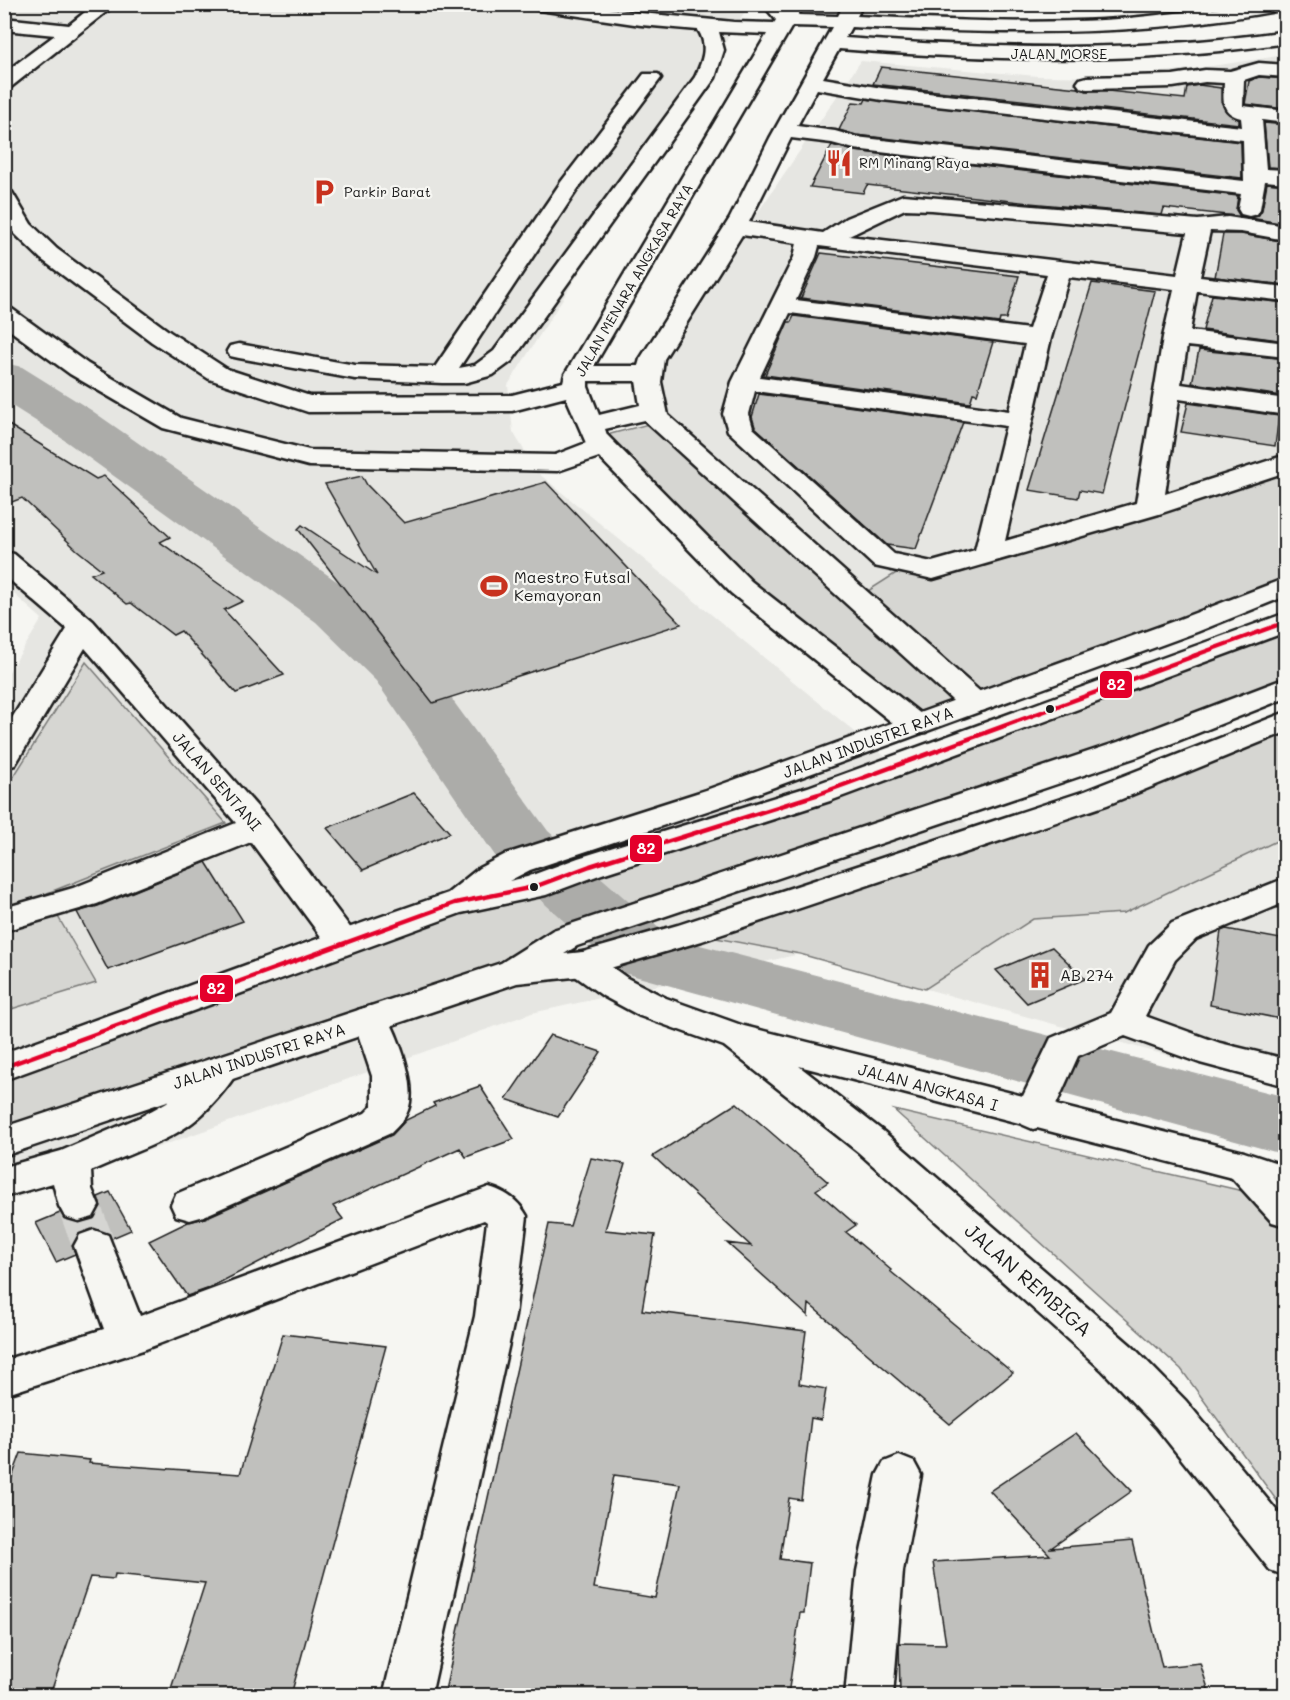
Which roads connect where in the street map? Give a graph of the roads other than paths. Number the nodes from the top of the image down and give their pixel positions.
1 (107, 4) edge
2 (539, 4) edge
3 (1281, 4) edge
4 (575, 8) edge
5 (850, 13) edge
6 (783, 15) edge
7 (4, 24) edge
8 (704, 25) junction
9 (73, 31) junction
10 (1286, 37) edge
11 (832, 43) junction
12 (1286, 70) edge
13 (1234, 77) junction
14 (651, 78) dead end
15 (4, 83) edge
16 (1087, 83) dead end
17 (809, 87) junction
18 (1251, 113) junction
19 (1286, 117) edge
20 (782, 134) junction
21 (1254, 135) junction
22 (1286, 177) edge
23 (1255, 181) junction
24 (4, 197) edge
25 (739, 223) junction
26 (1200, 227) junction
27 (1246, 228) junction
28 (1286, 233) edge
29 (818, 239) junction
30 (1060, 269) junction
31 (1185, 284) junction
32 (1286, 294) edge
33 (781, 305) junction
34 (4, 314) edge
35 (1175, 337) junction
36 (1039, 338) junction
37 (1286, 350) edge
38 (239, 351) dead end
39 (647, 373) junction
40 (442, 376) junction
41 (576, 381) junction
42 (745, 382) junction
43 (1169, 390) junction
44 (1286, 407) edge
45 (653, 410) junction
46 (1018, 420) junction
47 (597, 436) junction
48 (1286, 463) edge
49 (1149, 508) junction
50 (988, 556) junction
51 (4, 560) edge
52 (904, 566) junction
53 (1286, 586) edge
54 (850, 593) junction
55 (1286, 622) edge
56 (1187, 626) junction
57 (83, 627) junction
58 (1217, 647) junction
59 (1286, 687) edge
60 (974, 704) junction
61 (1286, 721) edge
62 (915, 725) junction
63 (1129, 749) junction
64 (4, 758) edge
65 (1096, 798) junction
66 (257, 827) junction
67 (586, 853) junction
68 (1286, 889) edge
69 (4, 920) edge
70 (343, 942) junction
71 (583, 964) junction
72 (514, 971) junction
73 (371, 1019) junction
74 (1124, 1022) junction
75 (737, 1037) junction
76 (4, 1067) edge
77 (220, 1069) junction
78 (1286, 1073) edge
79 (1039, 1101) junction
80 (4, 1142) edge
81 (71, 1163) junction
82 (1244, 1167) junction
83 (1286, 1181) edge
84 (4, 1182) edge
85 (190, 1205) dead end
86 (78, 1206) tunnel mouth
87 (1286, 1211) edge
88 (94, 1246) tunnel mouth
89 (128, 1338) junction
90 (4, 1377) edge
91 (899, 1475) dead end
92 (1286, 1556) edge
93 (407, 1695) edge
94 (869, 1695) edge

1 - 9 street
2 - 4 street
3 - 5 street
4 - 8 street
5 - 6 street
5 - 11 street
6 - 8 street
6 - 41 street, JALAN MENARA ANGKASA RAYA
7 - 9 street
8 - 40 street
9 - 15 street
10 - 11 street, JALAN MORSE
11 - 17 street
12 - 13 street
13 - 16 street
13 - 18 street
14 - 40 street
17 - 20 street
17 - 21 street
18 - 19 street
18 - 21 street
20 - 23 street
20 - 25 street
21 - 23 street
22 - 23 street
23 - 27 street
24 - 41 street
25 - 29 street
25 - 39 street
26 - 27 street
26 - 29 street
26 - 31 street
27 - 28 street
29 - 30 street
29 - 33 street
30 - 31 street
30 - 36 street
31 - 32 street
31 - 35 street
33 - 36 street
33 - 42 street
34 - 47 street
35 - 37 street
35 - 43 street
36 - 46 street
38 - 40 street
39 - 41 street
39 - 45 street
41 - 47 street, JALAN MENARA ANGKASA RAYA
42 - 46 street
42 - 52 street
43 - 44 street
43 - 49 street
45 - 47 street
45 - 54 street
46 - 50 street
47 - 62 street, JALAN MENARA ANGKASA RAYA
48 - 49 street
49 - 50 street
50 - 52 street
51 - 57 street, JALAN SENTANI
52 - 54 street
53 - 56 street, JALAN INDUSTRI RAYA
54 - 60 street
55 - 58 street, JALAN INDUSTRI RAYA
56 - 58 street
56 - 60 street, JALAN INDUSTRI RAYA
57 - 64 street
57 - 66 street, JALAN SENTANI
58 - 67 street, JALAN INDUSTRI RAYA
59 - 63 street, JALAN INDUSTRI RAYA
60 - 62 street, JALAN INDUSTRI RAYA
61 - 65 street, JALAN INDUSTRI RAYA
62 - 67 street, JALAN INDUSTRI RAYA
63 - 65 street
63 - 72 street, JALAN INDUSTRI RAYA
65 - 71 street, JALAN INDUSTRI RAYA
66 - 69 street
66 - 70 street, JALAN SENTANI
67 - 70 street, JALAN INDUSTRI RAYA
68 - 74 street
70 - 76 street, JALAN INDUSTRI RAYA
71 - 72 street, JALAN INDUSTRI RAYA
71 - 75 street, JALAN ANGKASA I
72 - 73 street, JALAN INDUSTRI RAYA
73 - 77 street, JALAN INDUSTRI RAYA
73 - 85 street
74 - 78 street
74 - 79 street
75 - 79 street, JALAN ANGKASA I
75 - 92 street, JALAN REMBIGA
77 - 80 street, JALAN INDUSTRI RAYA
77 - 81 street
79 - 82 street, JALAN ANGKASA I
81 - 84 street
81 - 86 street
82 - 83 street, JALAN ANGKASA I
82 - 87 street
88 - 89 street
89 - 90 street
89 - 93 street
91 - 94 street

